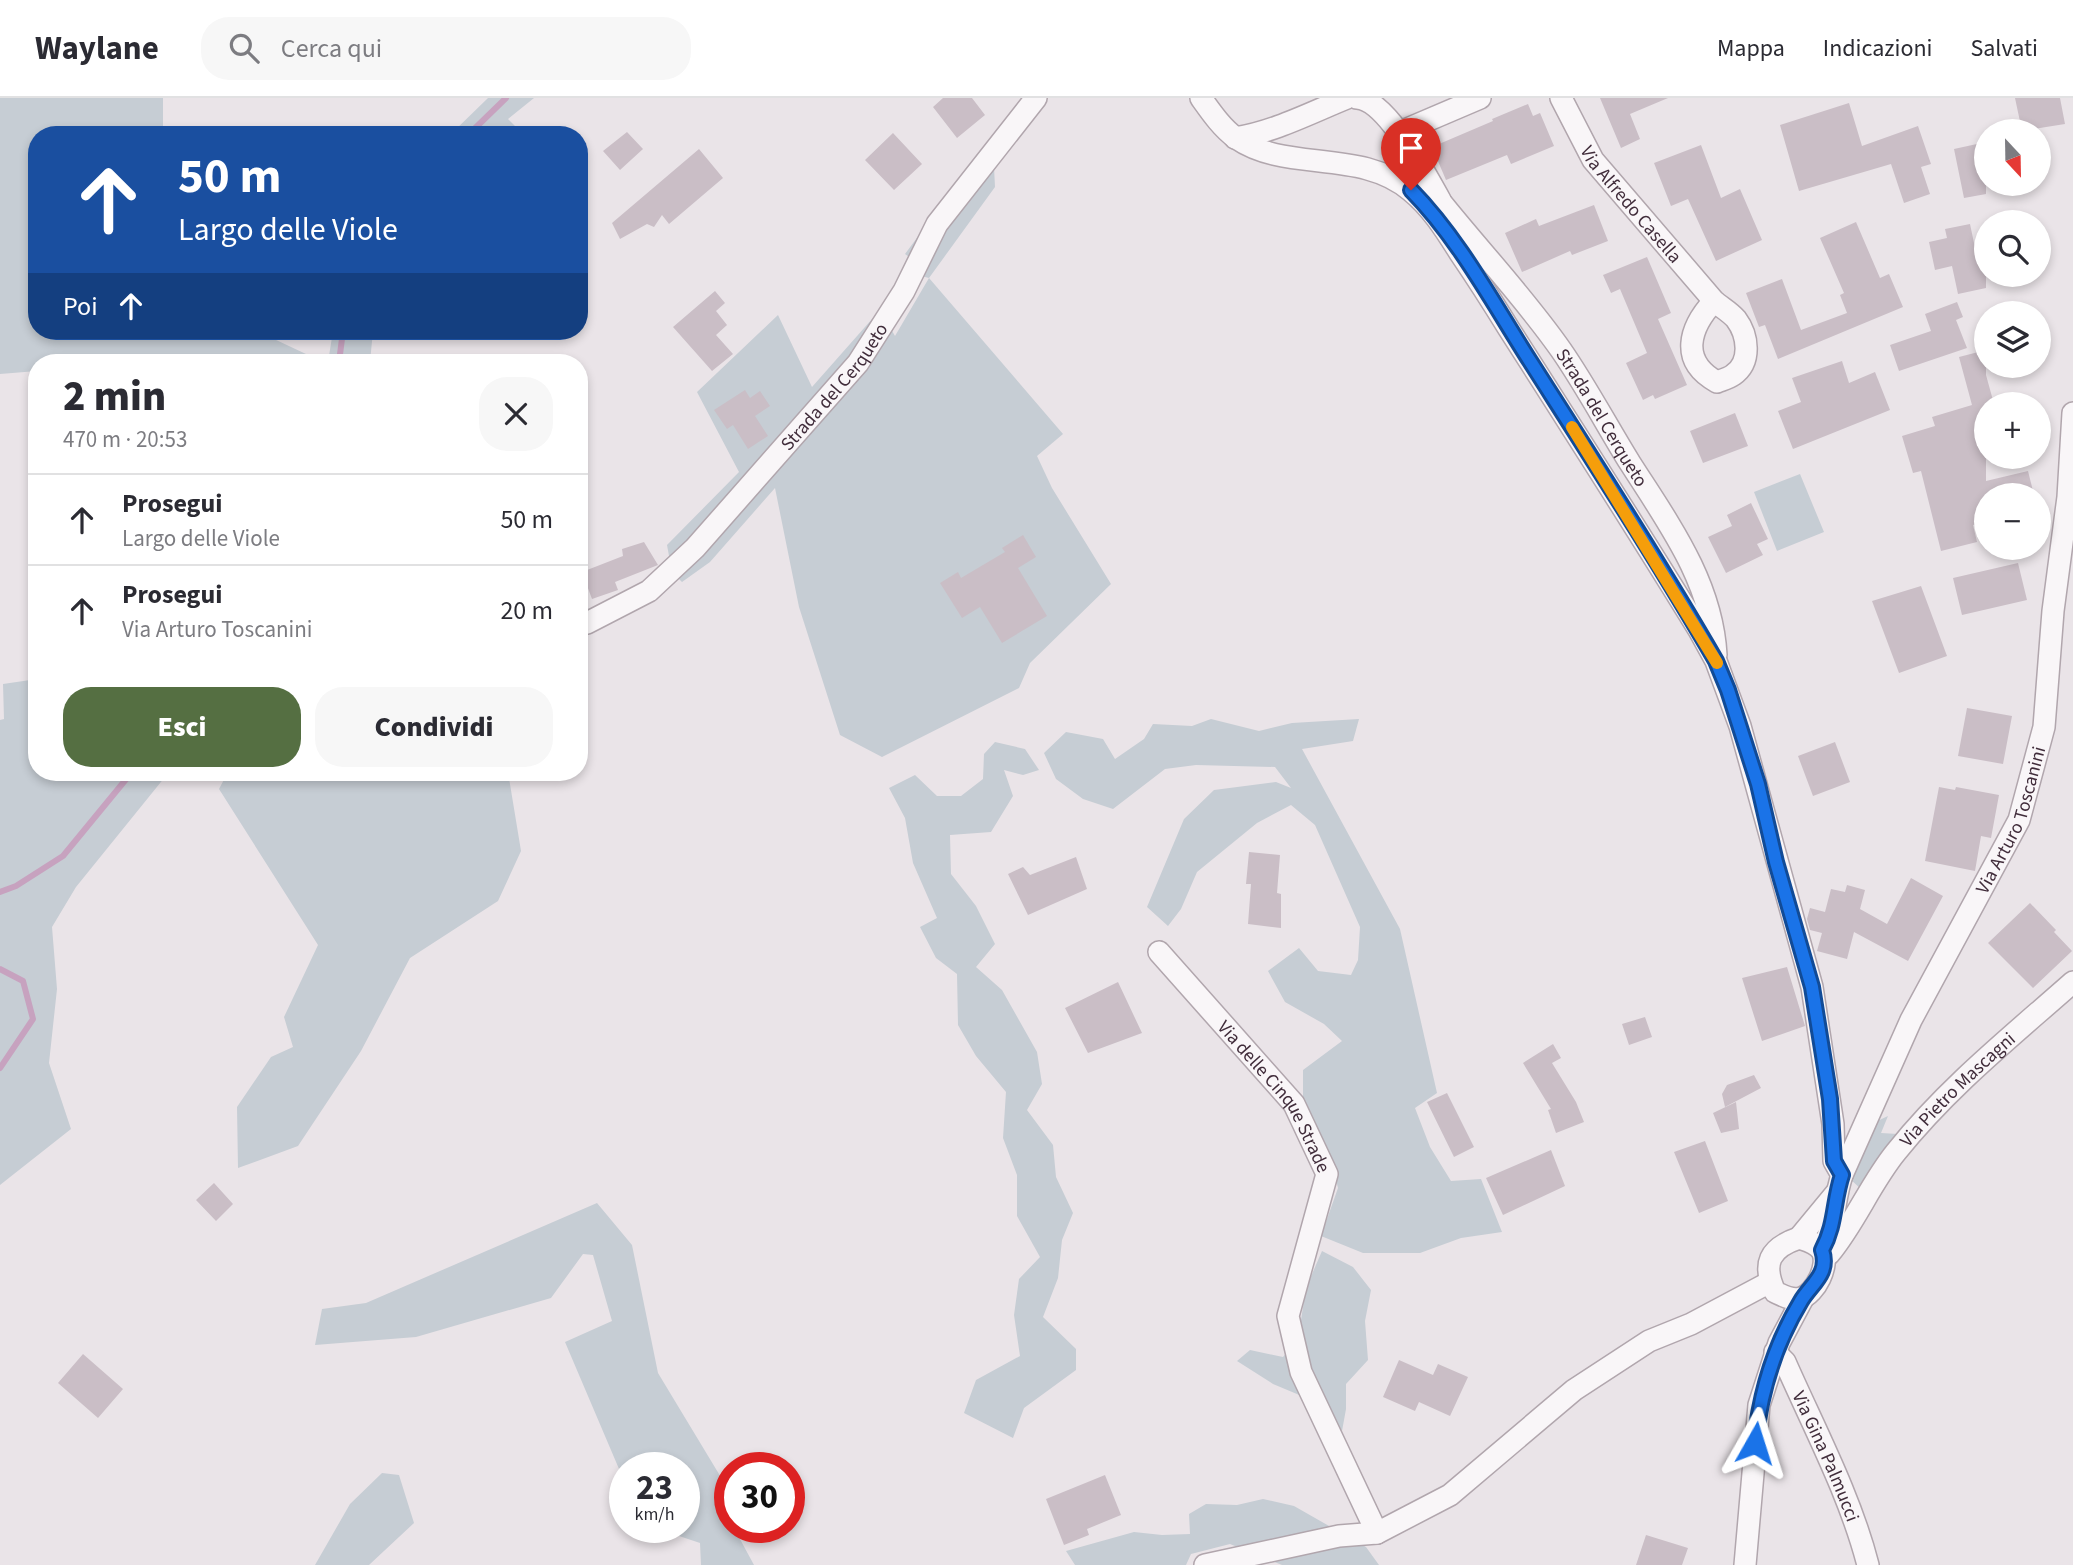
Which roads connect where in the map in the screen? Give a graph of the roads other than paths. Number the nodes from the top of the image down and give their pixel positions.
1 (1036, 98) edge
2 (1201, 98) edge
3 (1347, 98) edge
4 (1357, 98) edge
5 (1480, 98) edge
6 (1561, 98) edge
7 (1398, 133) junction
8 (1235, 138) junction
9 (1411, 190) junction
10 (1440, 200) junction
11 (1714, 301) dead end
12 (2073, 413) edge
13 (588, 622) edge
14 (1716, 661) junction
15 (1159, 952) dead end
16 (2073, 982) edge
17 (1839, 1183) junction
18 (1858, 1210) junction
19 (1834, 1223) junction
20 (1804, 1233) junction
21 (1823, 1255) junction
22 (1773, 1287) junction
23 (1803, 1298) junction
24 (1777, 1348) junction
25 (1377, 1533) junction
26 (1210, 1565) edge
27 (1745, 1565) edge
28 (1868, 1565) edge

1 - 13 street, Strada del Cerqueto
2 - 8 street, Strada del Cerqueto
3 - 8 street
4 - 7 street, Strada del Cerqueto
5 - 7 street
6 - 11 street, Via Alfredo Casella
7 - 10 street, Strada del Cerqueto
8 - 9 street, Strada del Cerqueto
9 - 10 street, Strada del Cerqueto
9 - 14 street, Strada del Cerqueto
10 - 14 street, Strada del Cerqueto
12 - 17 street, Via Arturo Toscanini
14 - 17 street, Strada del Cerqueto
15 - 25 street, Via delle Cinque Strade
16 - 18 street, Via Pietro Mascagni
17 - 19 street, Via Arturo Toscanini
17 - 20 street, Via Arturo Toscanini
18 - 19 street, Via Pietro Mascagni
18 - 21 street, Via Pietro Mascagni
19 - 20 street, Via Pietro Mascagni
19 - 21 street, Via Arturo Toscanini
20 - 21 street
20 - 22 street
21 - 23 street
22 - 23 street
22 - 24 street
22 - 25 street
23 - 24 street
24 - 27 street
24 - 28 street, Via Gina Palmucci
25 - 26 street

